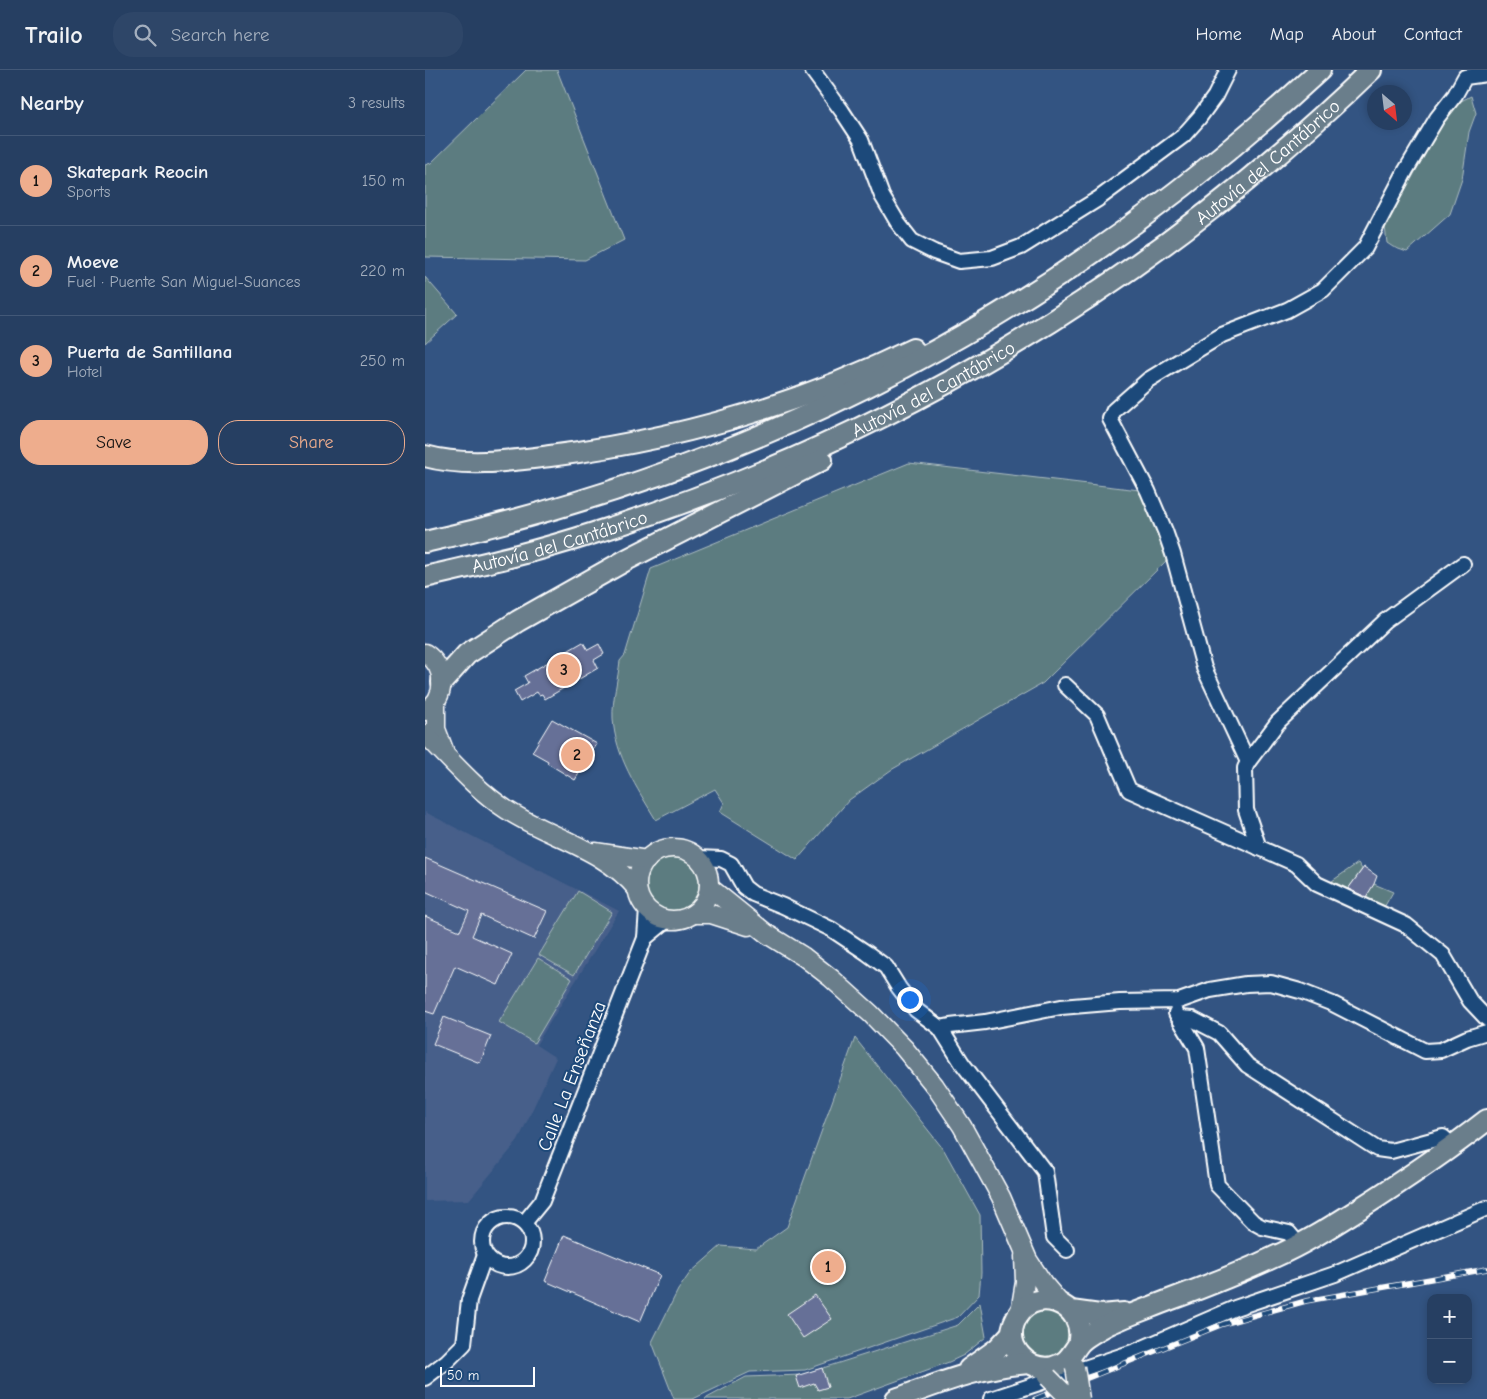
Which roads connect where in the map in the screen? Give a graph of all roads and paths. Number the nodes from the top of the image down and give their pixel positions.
1 (812, 70) edge
2 (1228, 70) edge
3 (1320, 70) edge
4 (1371, 70) edge
5 (1461, 74) edge
6 (1487, 74) edge
7 (1216, 162) junction
8 (1246, 182) junction
9 (425, 456) edge
10 (425, 542) edge
11 (1463, 564) dead end
12 (425, 577) edge
13 (425, 653) edge
14 (442, 682) junction
15 (1065, 685) dead end
16 (430, 707) edge
17 (425, 734) edge
18 (446, 755) junction
19 (1248, 762) junction
20 (1259, 848) junction
21 (591, 852) junction
22 (697, 858) junction
23 (647, 860) junction
24 (709, 887) junction
25 (637, 889) junction
26 (647, 909) junction
27 (693, 914) junction
28 (667, 920) junction
29 (767, 934) junction
30 (645, 938) junction
31 (1170, 1002) junction
32 (1179, 1018) junction
33 (1487, 1019) edge
34 (940, 1028) junction
35 (1487, 1032) edge
36 (1487, 1120) edge
37 (1453, 1146) junction
38 (1487, 1208) edge
39 (524, 1223) junction
40 (1299, 1245) junction
41 (1023, 1248) junction
42 (1067, 1250) dead end
43 (485, 1255) junction
44 (1065, 1307) junction
45 (1141, 1310) junction
46 (1020, 1312) junction
47 (1012, 1333) junction
48 (1075, 1355) junction
49 (1038, 1369) junction
50 (425, 1378) edge
51 (952, 1378) junction
52 (897, 1399) edge
53 (991, 1399) edge
54 (1070, 1399) edge
55 (1080, 1399) edge

1 - 2 street
3 - 7 highway, Autovía del Cantábrico
4 - 8 highway, Autovía del Cantábrico
5 - 6 street
5 - 19 street
7 - 9 highway
7 - 10 highway, Autovía del Cantábrico
8 - 12 highway, Autovía del Cantábrico
8 - 14 highway
11 - 19 street
13 - 14 main road
14 - 16 main road
15 - 20 street
16 - 18 main road
17 - 18 main road
18 - 21 main road
19 - 20 street
20 - 33 street
21 - 23 main road
21 - 25 main road
22 - 23 main road
22 - 24 main road
22 - 34 street
23 - 25 main road
24 - 27 main road
24 - 29 main road
25 - 26 main road
26 - 28 main road
26 - 30 street, Calle La Enseñanza
27 - 28 main road
27 - 29 main road
28 - 30 street, Calle La Enseñanza
29 - 41 main road
30 - 39 street, Calle La Enseñanza
31 - 32 street
31 - 34 street
31 - 35 street
32 - 37 street
32 - 40 street
34 - 42 street
36 - 37 highway
37 - 40 highway
38 - 53 street
39 - 43 street
39 - 43 street
40 - 45 highway
41 - 44 main road
41 - 46 main road
43 - 50 street
44 - 45 highway
44 - 46 highway
44 - 48 highway
45 - 48 highway
46 - 47 highway
47 - 49 highway
47 - 51 highway
48 - 49 highway
48 - 55 main road, bridge
49 - 51 highway
49 - 54 main road, bridge
51 - 52 highway

